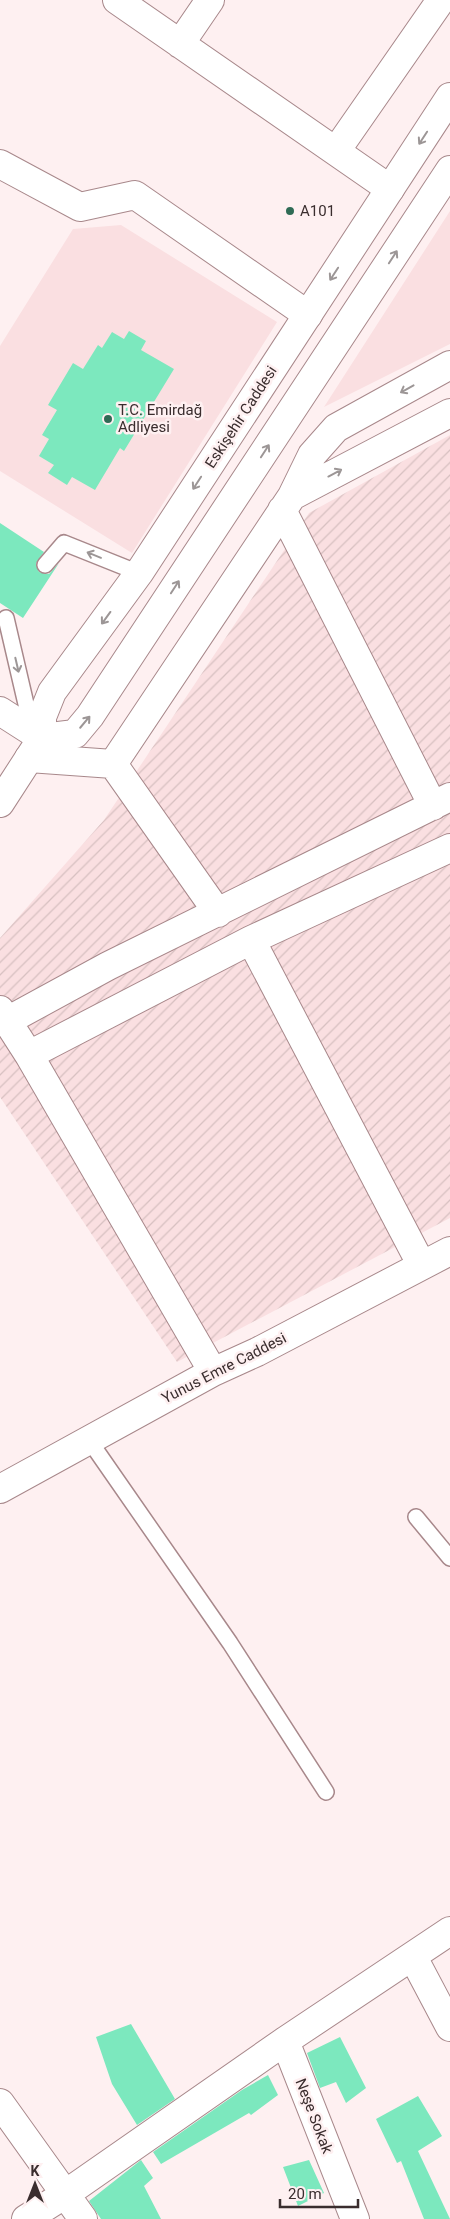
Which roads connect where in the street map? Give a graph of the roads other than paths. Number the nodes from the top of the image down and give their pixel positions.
1 (117, 0) edge
2 (210, 0) edge
3 (441, 0) edge
4 (180, 44) junction
5 (450, 97) edge
6 (336, 151) junction
7 (0, 164) edge
8 (450, 170) edge
9 (390, 188) junction
10 (308, 315) junction
11 (450, 365) edge
12 (450, 413) edge
13 (287, 503) junction
14 (45, 565) dead end
15 (139, 573) junction
16 (6, 618) dead end
17 (0, 711) edge
18 (36, 748) junction
19 (113, 764) junction
20 (442, 801) edge
21 (0, 803) edge
22 (450, 848) edge
23 (218, 913) junction
24 (251, 940) junction
25 (4, 1016) edge
26 (29, 1055) junction
27 (450, 1251) edge
28 (421, 1264) junction
29 (213, 1372) junction
30 (89, 1440) junction
31 (0, 1489) edge
32 (416, 1517) dead end
33 (450, 1558) edge
34 (326, 1792) dead end
35 (450, 1931) edge
36 (413, 1957) junction
37 (450, 2027) edge
38 (285, 2041) junction
39 (0, 2103) edge
40 (64, 2195) junction
41 (26, 2219) edge
42 (83, 2219) edge
43 (355, 2219) edge

1 - 4 street
2 - 4 street
3 - 6 street
4 - 6 street
5 -> 9 street, Eskişehir Caddesi
6 - 9 street
7 - 10 street
18 -> 8 street
9 -> 10 street, Eskişehir Caddesi
10 -> 15 street, Eskişehir Caddesi
11 -> 13 street
13 -> 12 street
13 - 19 street
13 - 20 street
15 -> 14 lane
15 -> 18 street, Eskişehir Caddesi
16 -> 18 lane
17 - 18 street
18 - 19 street
18 - 21 street, Eskişehir Caddesi
19 - 23 street
20 - 23 street
22 - 24 street
23 - 25 street
24 - 26 street
24 - 28 street
25 - 26 street
26 - 29 street
27 - 28 street, Yunus Emre Caddesi
28 - 29 street, Yunus Emre Caddesi
29 - 30 street, Yunus Emre Caddesi
30 - 31 street, Yunus Emre Caddesi
30 - 34 lane
32 - 33 lane
35 - 36 street
36 - 37 street
36 - 38 street
38 - 40 street
38 - 43 street, Neşe Sokak
39 - 40 street
40 - 41 street
40 - 42 street

